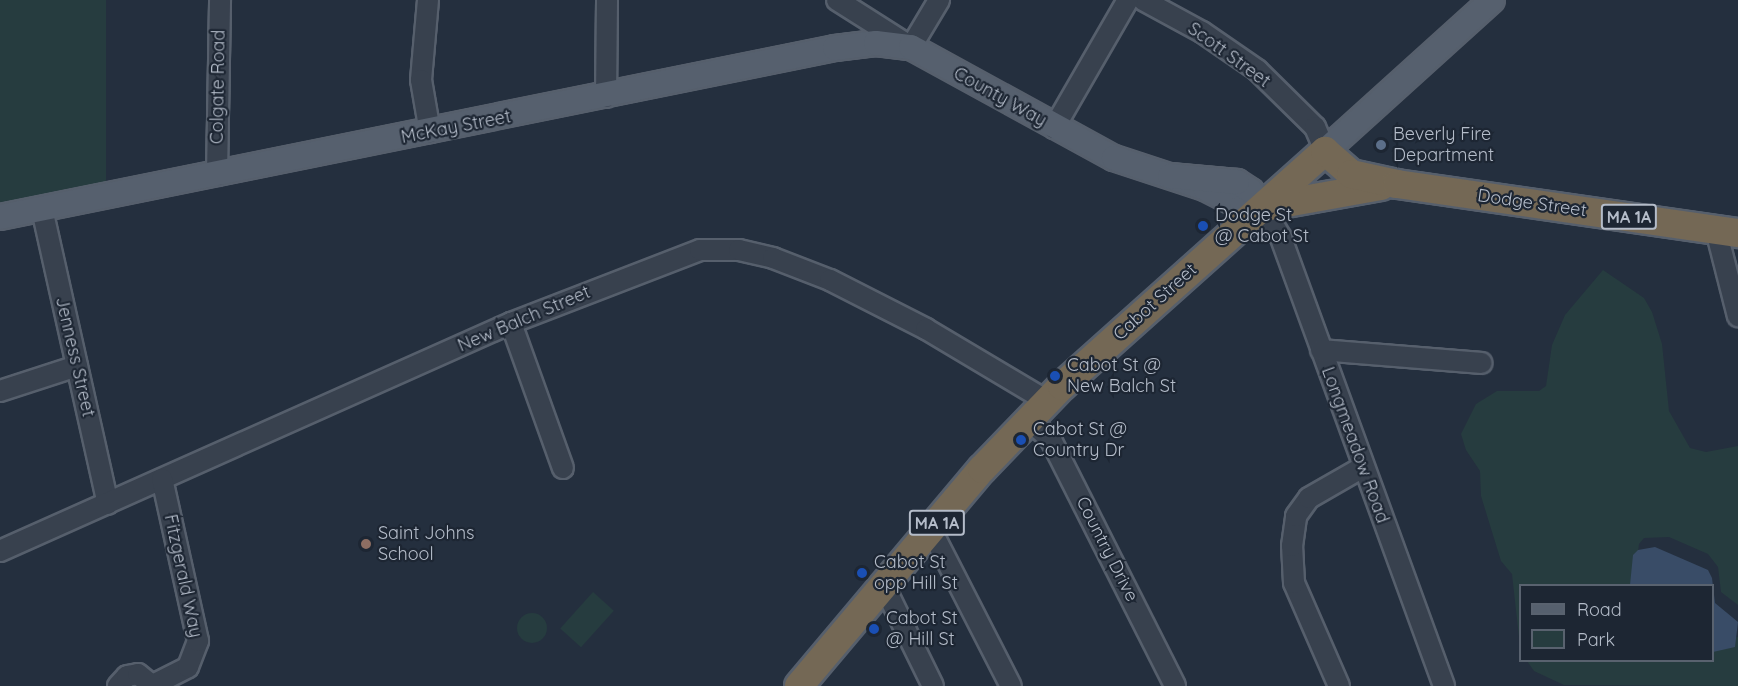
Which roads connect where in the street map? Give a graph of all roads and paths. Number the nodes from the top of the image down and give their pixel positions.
1 (220, 0) edge
2 (428, 0) edge
3 (607, 0) edge
4 (837, 0) edge
5 (939, 0) edge
6 (1128, 0) edge
7 (1143, 0) edge
8 (1492, 0) edge
9 (911, 47) junction
10 (606, 97) junction
11 (1054, 128) junction
12 (430, 132) junction
13 (1325, 151) junction
14 (217, 175) junction
15 (1397, 184) junction
16 (1262, 207) junction
17 (42, 209) junction
18 (0, 217) edge
19 (1733, 229) edge
20 (1738, 316) edge
21 (511, 324) junction
22 (1321, 350) junction
23 (1481, 363) dead end
24 (78, 366) junction
25 (0, 391) edge
26 (1038, 411) junction
27 (1363, 467) junction
28 (563, 468) dead end
29 (162, 479) junction
30 (108, 504) junction
31 (931, 530) junction
32 (0, 551) edge
33 (884, 586) junction
34 (118, 686) edge
35 (153, 686) edge
36 (799, 686) edge
37 (933, 686) edge
38 (1011, 686) edge
39 (1175, 686) edge
40 (1339, 686) edge
41 (1444, 686) edge

1 - 14 street, Colgate Road
2 - 12 street
3 - 10 street
4 - 9 street, County Way
5 - 9 street
6 - 11 street
7 - 13 street, Scott Street
8 - 13 main road, Cabot Street
9 - 10 main road, McKay Street
9 - 11 main road, County Way
10 - 12 main road, McKay Street
11 - 16 main road, County Way
12 - 14 main road, McKay Street
13 - 15 highway, Dodge Street / MA 1A
13 - 16 highway, Cabot Street / MA 1A
14 - 17 main road, McKay Street
15 - 16 highway, Dodge Street / MA 1A
15 - 19 highway, Dodge Street / MA 1A
16 - 22 street, Longmeadow Road
16 - 26 highway, Cabot Street / MA 1A
17 - 18 main road, McKay Street
17 - 24 street, Jenness Street
19 - 20 street
21 - 26 street, New Balch Street
21 - 28 street
21 - 29 street, New Balch Street
22 - 23 street
22 - 27 street, Longmeadow Road
24 - 25 street
24 - 30 street, Jenness Street
26 - 31 highway, Cabot Street / MA 1A
26 - 39 street, Country Drive
27 - 40 street
27 - 41 street, Longmeadow Road
29 - 30 street, New Balch Street
29 - 35 street, Fitzgerald Way
30 - 32 street, New Balch Street
31 - 33 highway, Cabot Street / MA 1A
31 - 38 street
33 - 36 highway, Cabot Street / MA 1A
33 - 37 street
34 - 35 street, Fitzgerald Way

